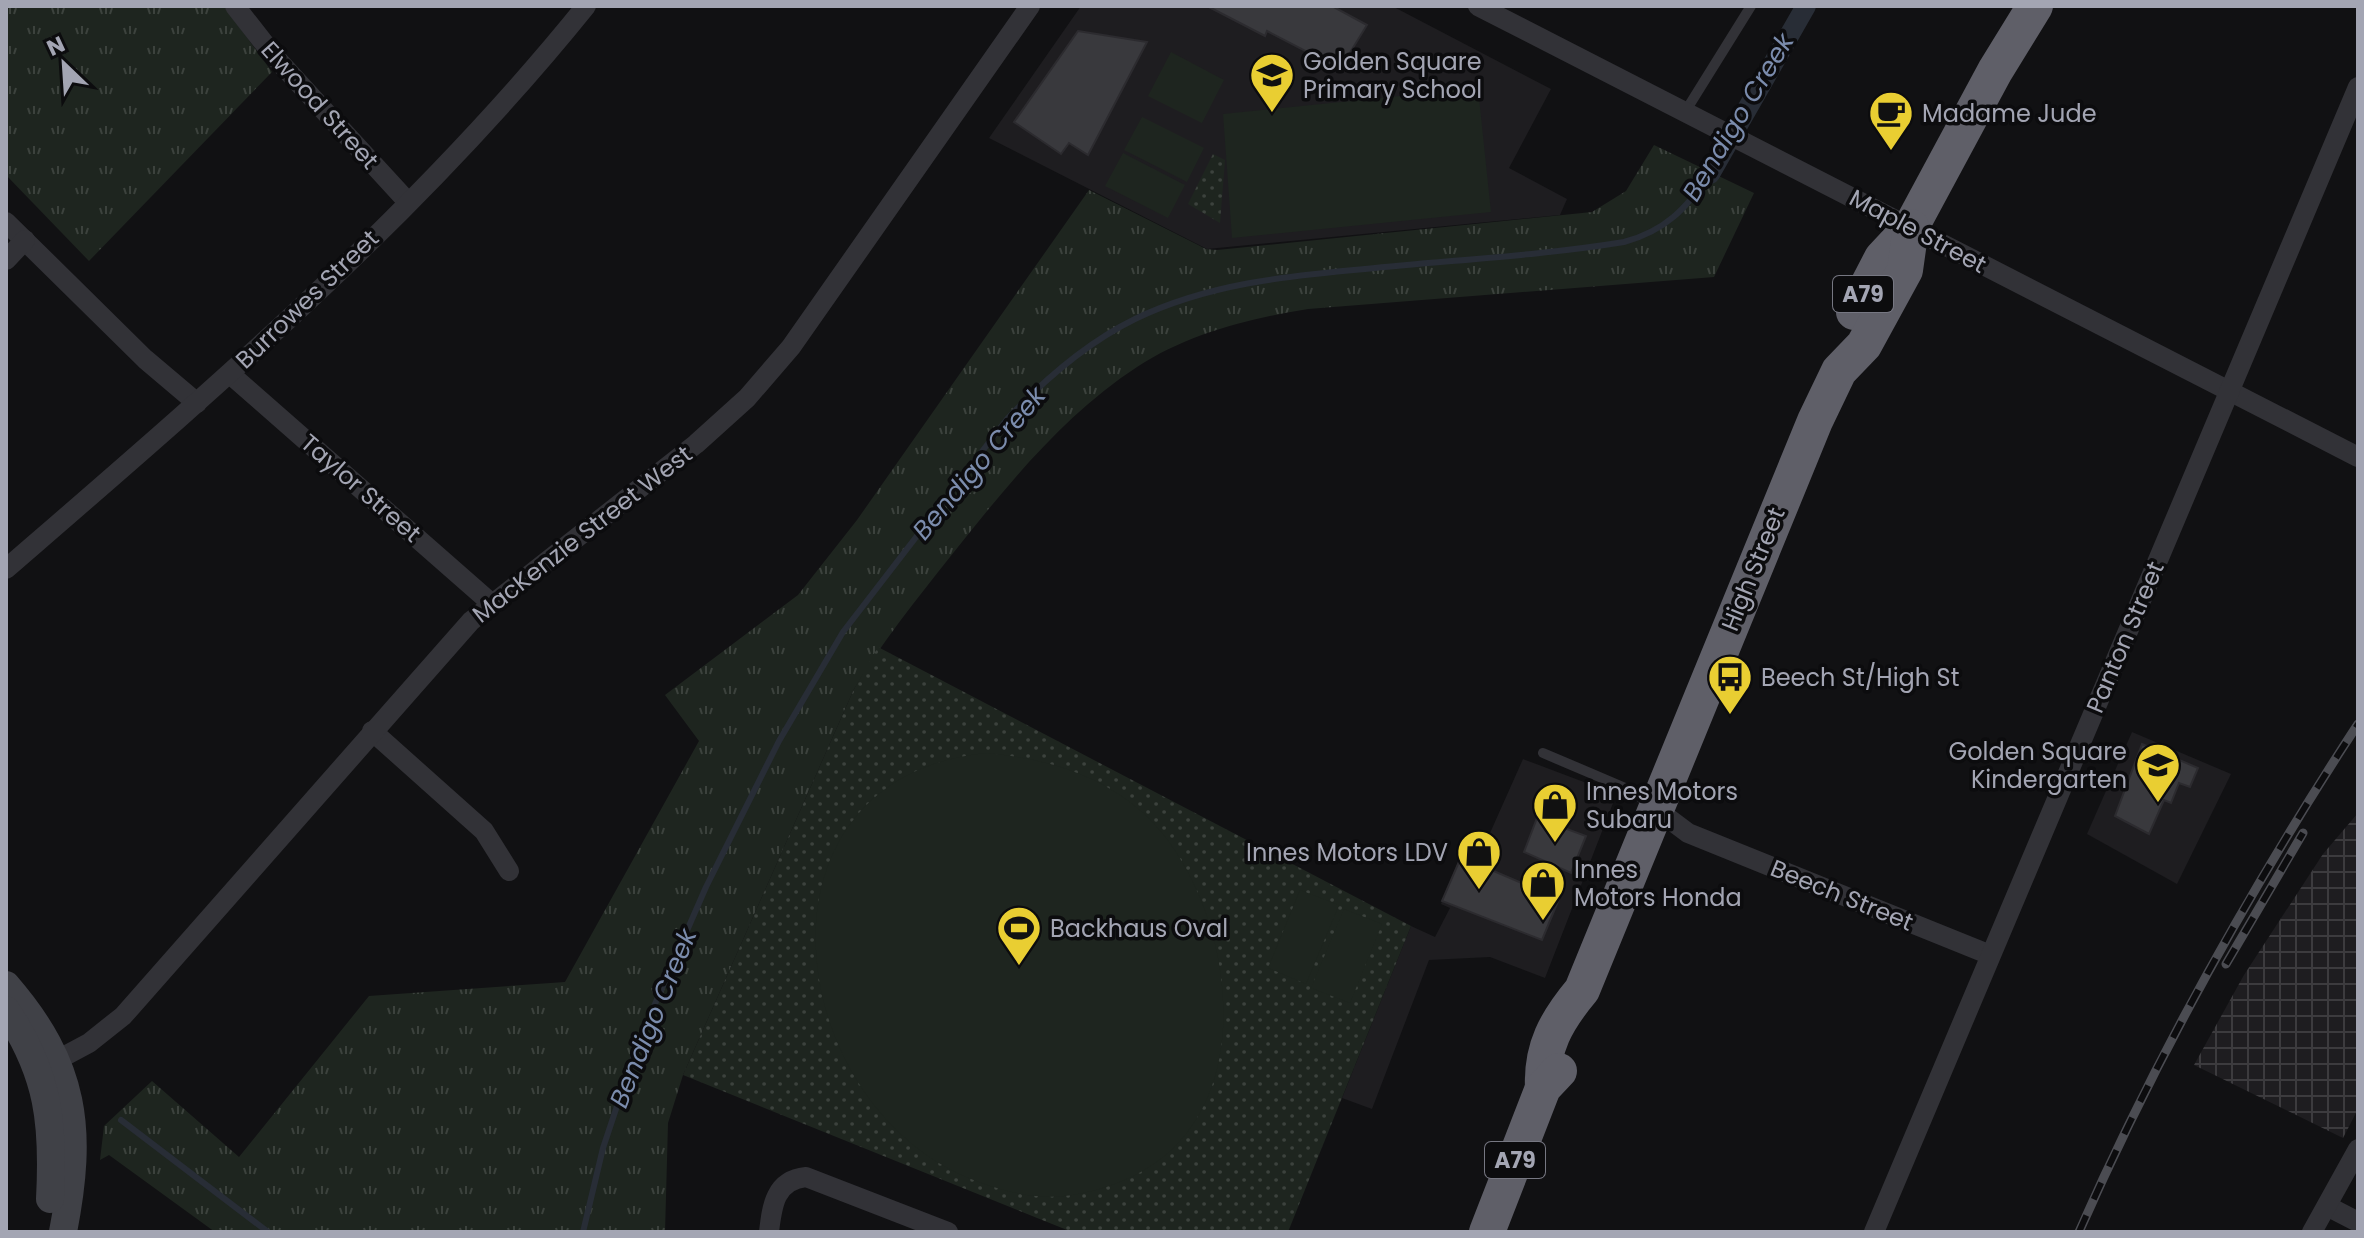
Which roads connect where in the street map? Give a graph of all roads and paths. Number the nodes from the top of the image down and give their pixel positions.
1 (235, 6) edge
2 (586, 6) edge
3 (1030, 6) edge
4 (1478, 6) edge
5 (1751, 6) edge
6 (2035, 6) edge
7 (2358, 87) edge
8 (1685, 112) junction
9 (407, 201) junction
10 (6, 222) edge
11 (1911, 227) junction
12 (25, 240) junction
13 (6, 260) edge
14 (230, 374) junction
15 (2231, 394) junction
16 (197, 403) junction
17 (2358, 457) edge
18 (6, 569) edge
19 (491, 603) junction
20 (372, 731) junction
21 (1543, 753) dead end
22 (1656, 809) junction
23 (509, 871) dead end
24 (1988, 954) junction
25 (6, 985) edge
26 (6, 1010) edge
27 (48, 1065) junction
28 (2358, 1149) edge
29 (2327, 1206) junction
30 (2358, 1222) edge
31 (49, 1232) edge
32 (63, 1232) edge
33 (769, 1232) edge
34 (948, 1232) edge
35 (1487, 1232) edge
36 (1874, 1232) edge
37 (2312, 1232) edge

1 - 9 street, Elwood Street
2 - 9 street, Burrowes Street
3 - 19 street, MacKenzie Street West
4 - 8 street, Maple Street
5 - 8 lane
6 - 11 highway, High Street / A79
7 - 15 street, Panton Street
8 - 11 street, Maple Street
9 - 14 street, Burrowes Street
10 - 12 street
11 - 15 street, Maple Street
11 - 22 highway, High Street / A79
12 - 13 street
12 - 16 street
14 - 16 street, Burrowes Street
14 - 19 street, Taylor Street
15 - 17 street, Maple Street
15 - 24 street, Panton Street
16 - 18 street, Burrowes Street
19 - 20 street, MacKenzie Street West
20 - 23 street
20 - 27 street, MacKenzie Street West
21 - 22 lane
22 - 24 street, Beech Street
22 - 35 highway, High Street / A79
24 - 36 street, Panton Street
25 - 27 main road
26 - 27 main road
27 - 31 main road
27 - 32 main road
28 - 29 street
29 - 30 street
29 - 37 street
33 - 34 street

